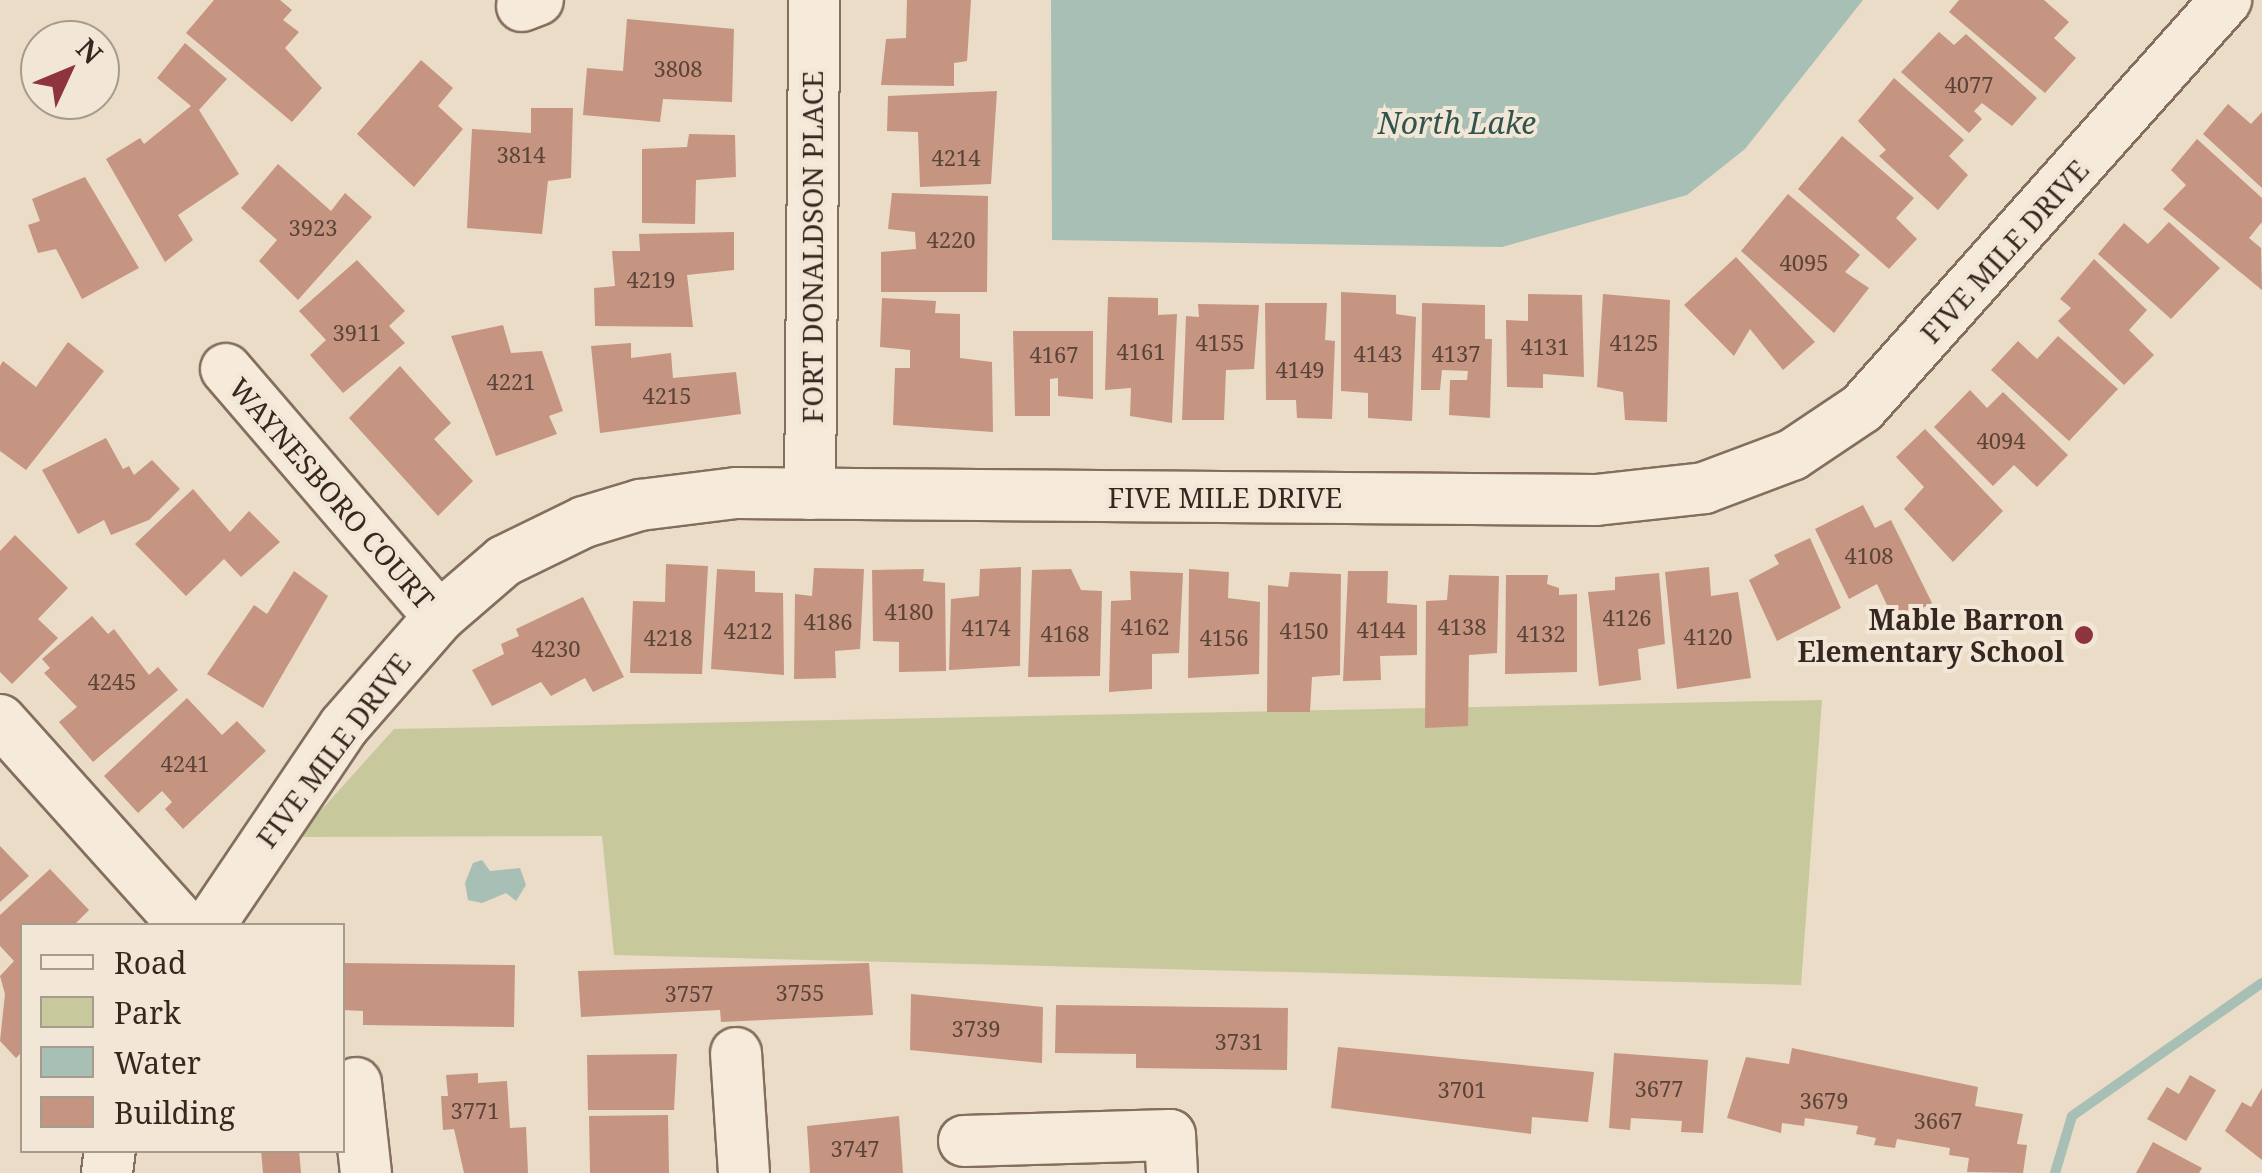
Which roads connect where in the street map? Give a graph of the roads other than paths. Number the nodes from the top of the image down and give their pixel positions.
1 (814, 0) edge
2 (2226, 0) edge
3 (226, 369) dead end
4 (810, 494) junction
5 (439, 617) junction
6 (0, 720) edge
7 (182, 923) edge
8 (211, 923) edge
9 (736, 1053) dead end
10 (356, 1083) dead end
11 (964, 1141) dead end
12 (366, 1173) edge
13 (744, 1173) edge
14 (1172, 1173) edge

1 - 4 street, FORT DONALDSON PLACE
2 - 4 street, FIVE MILE DRIVE
3 - 5 street, WAYNESBORO COURT
4 - 5 street, FIVE MILE DRIVE
5 - 8 street, FIVE MILE DRIVE
6 - 7 street
9 - 13 street
10 - 12 street
11 - 14 street

